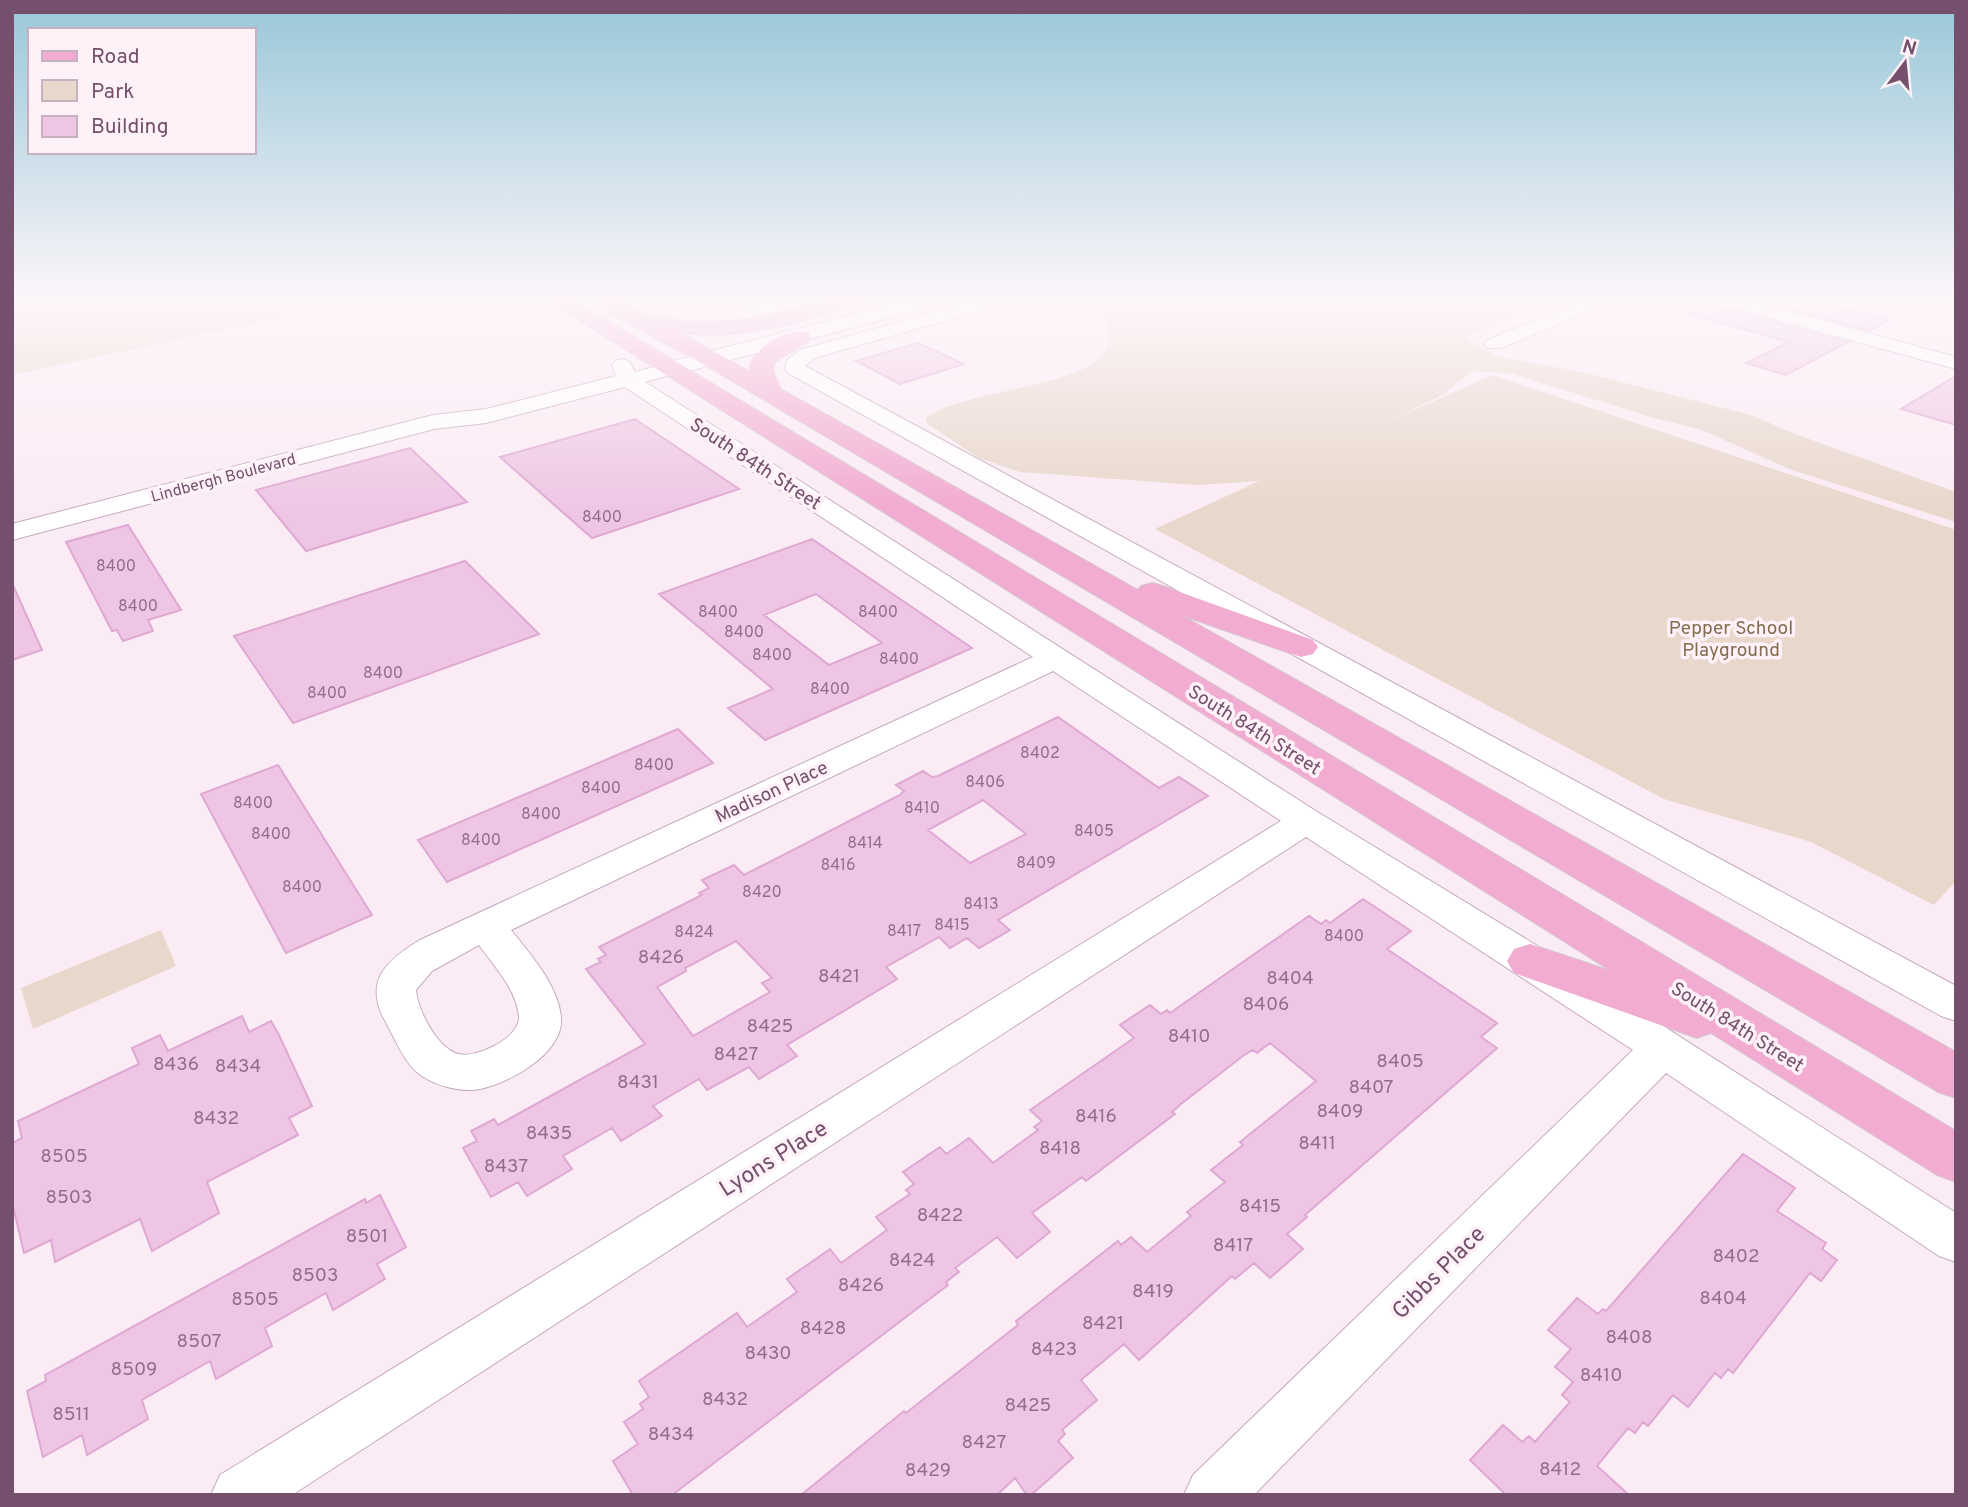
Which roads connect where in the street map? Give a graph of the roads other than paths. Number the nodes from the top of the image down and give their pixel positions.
1 (644, 368) edge
2 (669, 368) edge
3 (671, 368) edge
4 (681, 368) edge
5 (762, 368) edge
6 (797, 368) edge
7 (770, 393) junction
8 (12, 532) edge
9 (1052, 556) junction
10 (1301, 647) junction
11 (1056, 658) junction
12 (1307, 821) junction
13 (486, 926) dead end
14 (1530, 961) junction
15 (1956, 1005) edge
16 (1766, 1043) junction
17 (1662, 1049) junction
18 (1956, 1077) edge
19 (1956, 1159) edge
20 (1956, 1240) edge
21 (240, 1495) edge
22 (1213, 1495) edge

1 - 8 street, Lindbergh Boulevard
2 - 11 street, South 84th Street
3 - 16 main road, South 84th Street
4 - 7 main road, South 84th Street
5 - 7 main road
6 - 10 street
7 - 9 main road, South 84th Street
9 - 10 main road
9 - 18 main road, South 84th Street
10 - 15 street
11 - 12 street, South 84th Street
11 - 13 street, Madison Place
12 - 14 street, South 84th Street
12 - 21 street, Lyons Place
14 - 16 main road
14 - 17 street, South 84th Street
16 - 19 main road, South 84th Street
17 - 20 street, South 84th Street
17 - 22 street, Gibbs Place

